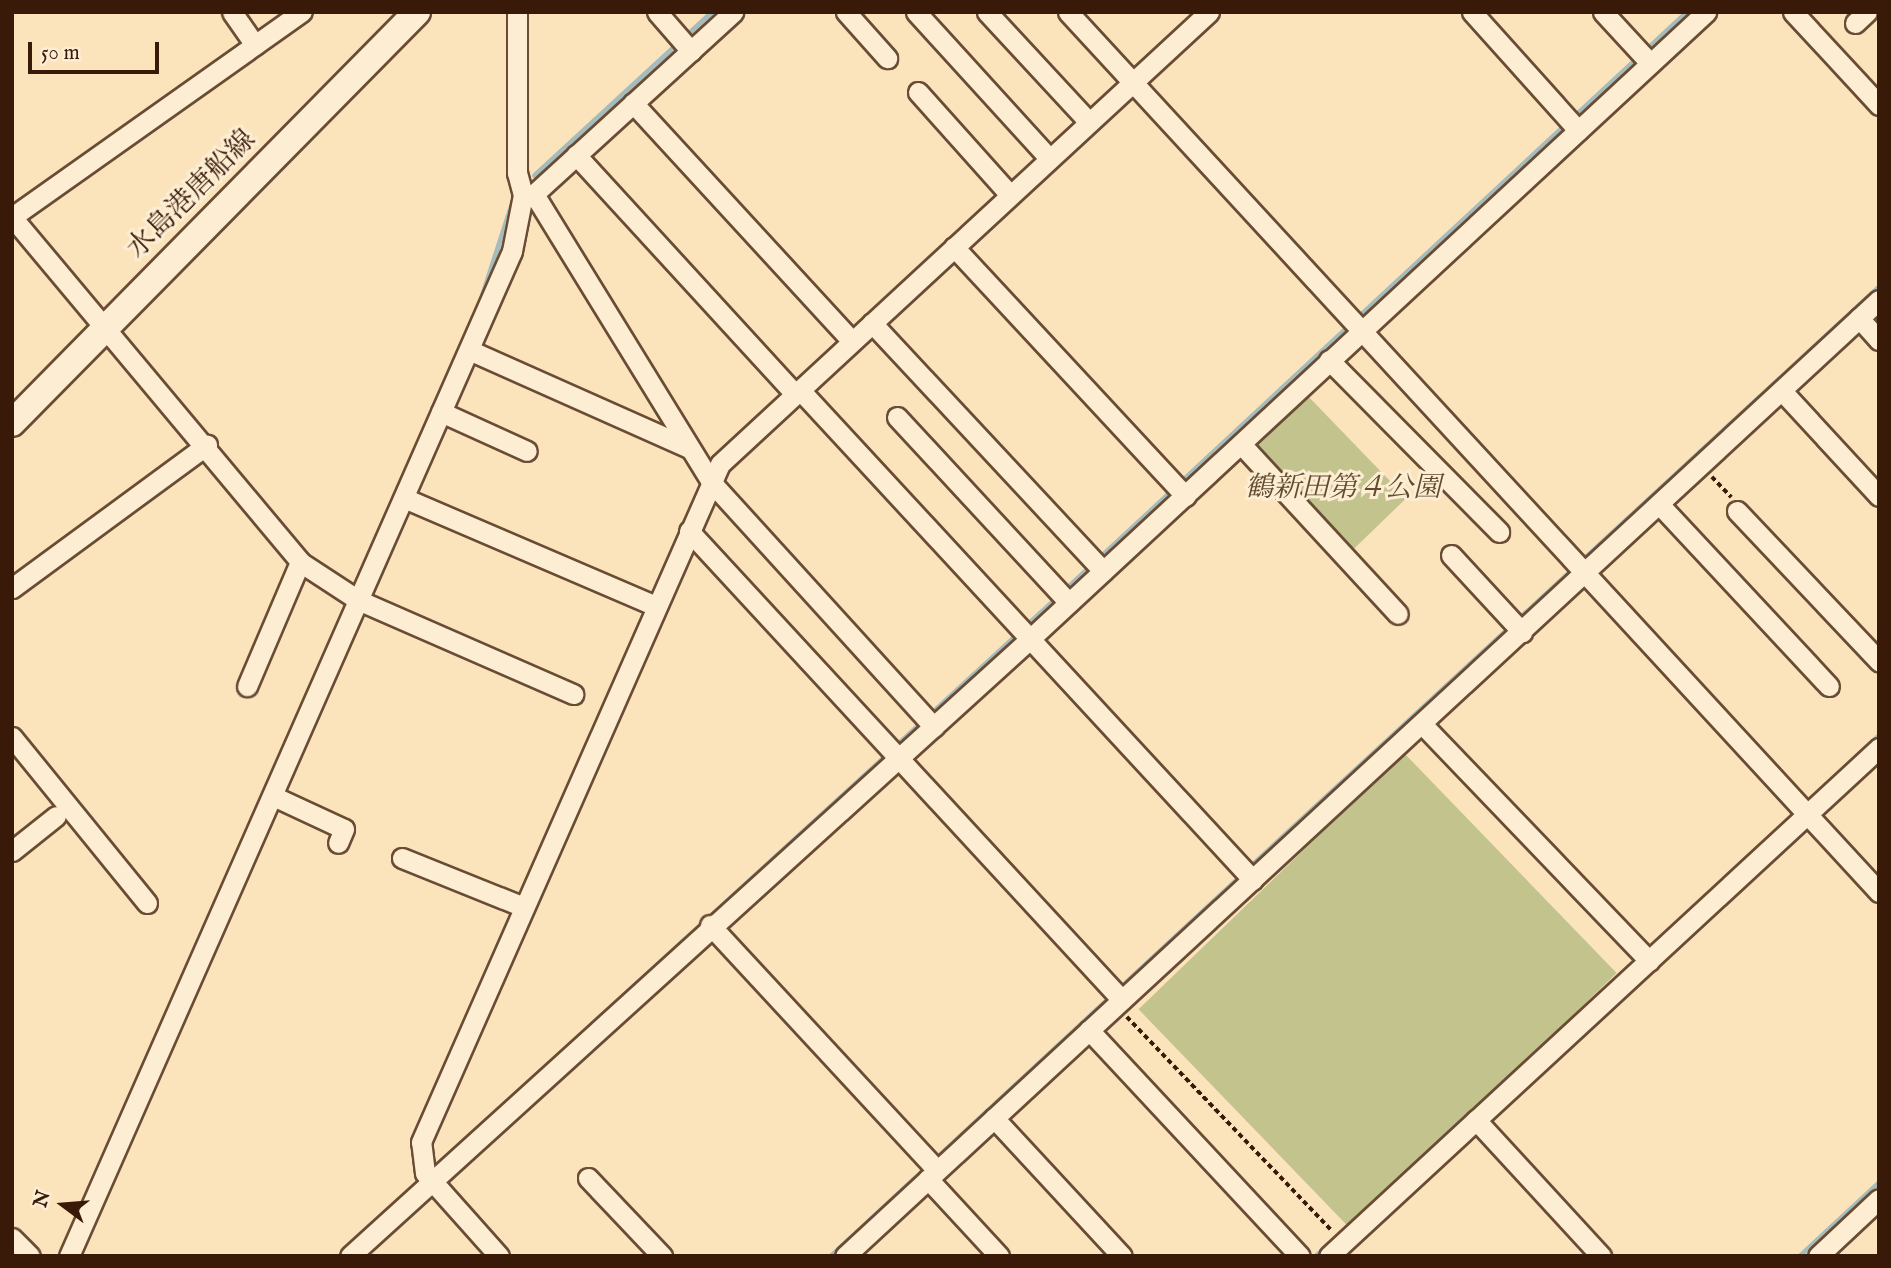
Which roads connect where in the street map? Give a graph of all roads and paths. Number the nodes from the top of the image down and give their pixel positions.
1 (232, 12) edge
2 (302, 12) edge
3 (417, 12) edge
4 (517, 12) edge
5 (657, 12) edge
6 (733, 12) edge
7 (846, 12) edge
8 (916, 12) edge
9 (987, 12) edge
10 (1068, 12) edge
11 (1209, 12) edge
12 (1472, 12) edge
13 (1603, 12) edge
14 (1706, 12) edge
15 (1793, 12) edge
16 (685, 43) junction
17 (255, 46) junction
18 (1644, 57) junction
19 (887, 58) dead end
20 (1133, 82) junction
21 (918, 92) dead end
22 (634, 103) junction
23 (1879, 105) edge
24 (1089, 122) junction
25 (1572, 123) junction
26 (576, 155) junction
27 (1049, 158) junction
28 (529, 194) junction
29 (1010, 195) junction
30 (12, 217) edge
31 (954, 247) junction
32 (1879, 300) edge
33 (1859, 318) junction
34 (872, 323) junction
35 (1356, 324) junction
36 (104, 329) junction
37 (1879, 340) edge
38 (852, 341) junction
39 (469, 351) junction
40 (1329, 360) junction
41 (1782, 391) junction
42 (797, 392) junction
43 (441, 412) junction
44 (897, 417) dead end
45 (12, 423) edge
46 (1241, 444) junction
47 (206, 445) junction
48 (689, 448) junction
49 (527, 451) dead end
50 (1701, 465) junction
51 (711, 482) junction
52 (1179, 490) junction
53 (1879, 496) edge
54 (404, 498) junction
55 (1659, 504) junction
56 (1737, 511) joint
57 (688, 531) junction
58 (1499, 532) dead end
59 (1451, 555) dead end
60 (300, 562) junction
61 (1097, 565) junction
62 (1578, 567) junction
63 (12, 587) edge
64 (353, 597) junction
65 (1064, 597) junction
66 (656, 606) junction
67 (1398, 614) dead end
68 (1516, 626) junction
69 (1026, 631) junction
70 (1879, 661) edge
71 (247, 685) dead end
72 (1829, 686) dead end
73 (573, 694) dead end
74 (929, 721) junction
75 (1423, 725) junction
76 (12, 737) edge
77 (1879, 748) edge
78 (894, 752) junction
79 (272, 796) junction
80 (1803, 810) junction
81 (55, 816) dead end
82 (344, 829) dead end
83 (12, 851) edge
84 (402, 858) dead end
85 (1248, 874) junction
86 (1879, 892) edge
87 (147, 903) dead end
88 (524, 908) junction
89 (710, 925) junction
90 (1644, 956) junction
91 (1117, 998) junction
92 (1089, 1030) junction
93 (994, 1118) junction
94 (1476, 1120) junction
95 (931, 1169) junction
96 (428, 1178) junction
97 (588, 1178) dead end
98 (1879, 1199) edge
99 (1334, 1233) dead end
100 (12, 1238) edge
101 (31, 1256) edge
102 (69, 1256) edge
103 (350, 1256) edge
104 (499, 1256) edge
105 (662, 1256) edge
106 (845, 1256) edge
107 (999, 1256) edge
108 (1122, 1256) edge
109 (1300, 1256) edge
110 (1329, 1256) edge
111 (1601, 1256) edge
112 (1819, 1256) edge

1 - 17 street
2 - 17 street
3 - 36 main road, 水島港唐船線
4 - 28 street
5 - 16 street
6 - 16 street
7 - 19 street
8 - 27 street
9 - 24 street
10 - 20 street
11 - 20 street
12 - 25 street
13 - 18 street
14 - 18 street
15 - 23 street
16 - 22 street
17 - 30 street
18 - 25 street
20 - 24 street
20 - 35 street
21 - 29 street
22 - 26 street
22 - 38 street
24 - 27 street
25 - 35 street
26 - 28 street
26 - 42 street
27 - 29 street
28 - 39 street
28 - 48 street
29 - 31 street
30 - 36 street
31 - 34 street
31 - 52 street
32 - 33 street
33 - 37 street
33 - 41 street
34 - 38 street
34 - 61 street
35 - 40 street
35 - 62 street
36 - 45 main road, 水島港唐船線
36 - 47 street
38 - 42 street
39 - 43 street
39 - 48 street
40 - 46 street
40 - 58 street
41 - 50 street
41 - 53 street
42 - 51 street
42 - 69 street
43 - 49 street
43 - 54 street
44 - 65 street
46 - 52 street
46 - 67 street
47 - 60 street
47 - 63 street
48 - 51 street
50 - 55 street
50 - 56 path
51 - 57 street
51 - 74 street
52 - 61 street
54 - 64 street
54 - 66 street
55 - 62 street
55 - 72 street
56 - 70 street
57 - 66 street
57 - 78 street
59 - 68 street
60 - 64 street
60 - 71 street
61 - 65 street
62 - 68 street
62 - 80 street
64 - 73 street
64 - 79 street
65 - 69 street
66 - 88 street
68 - 75 street
69 - 74 street
69 - 85 street
74 - 78 street
75 - 85 street
75 - 90 street
76 - 87 street
77 - 80 street
78 - 89 street
78 - 91 street
79 - 82 street
79 - 102 street
80 - 86 street
80 - 90 street
81 - 83 street
84 - 88 street
85 - 91 street
88 - 96 street
89 - 95 street
89 - 96 street
90 - 94 street
91 - 92 street
91 - 99 path
92 - 93 street
92 - 109 street
93 - 95 street
93 - 108 street
94 - 110 street
94 - 111 street
95 - 106 street
95 - 107 street
96 - 103 street
96 - 104 street
97 - 105 street
98 - 112 street
100 - 101 street

